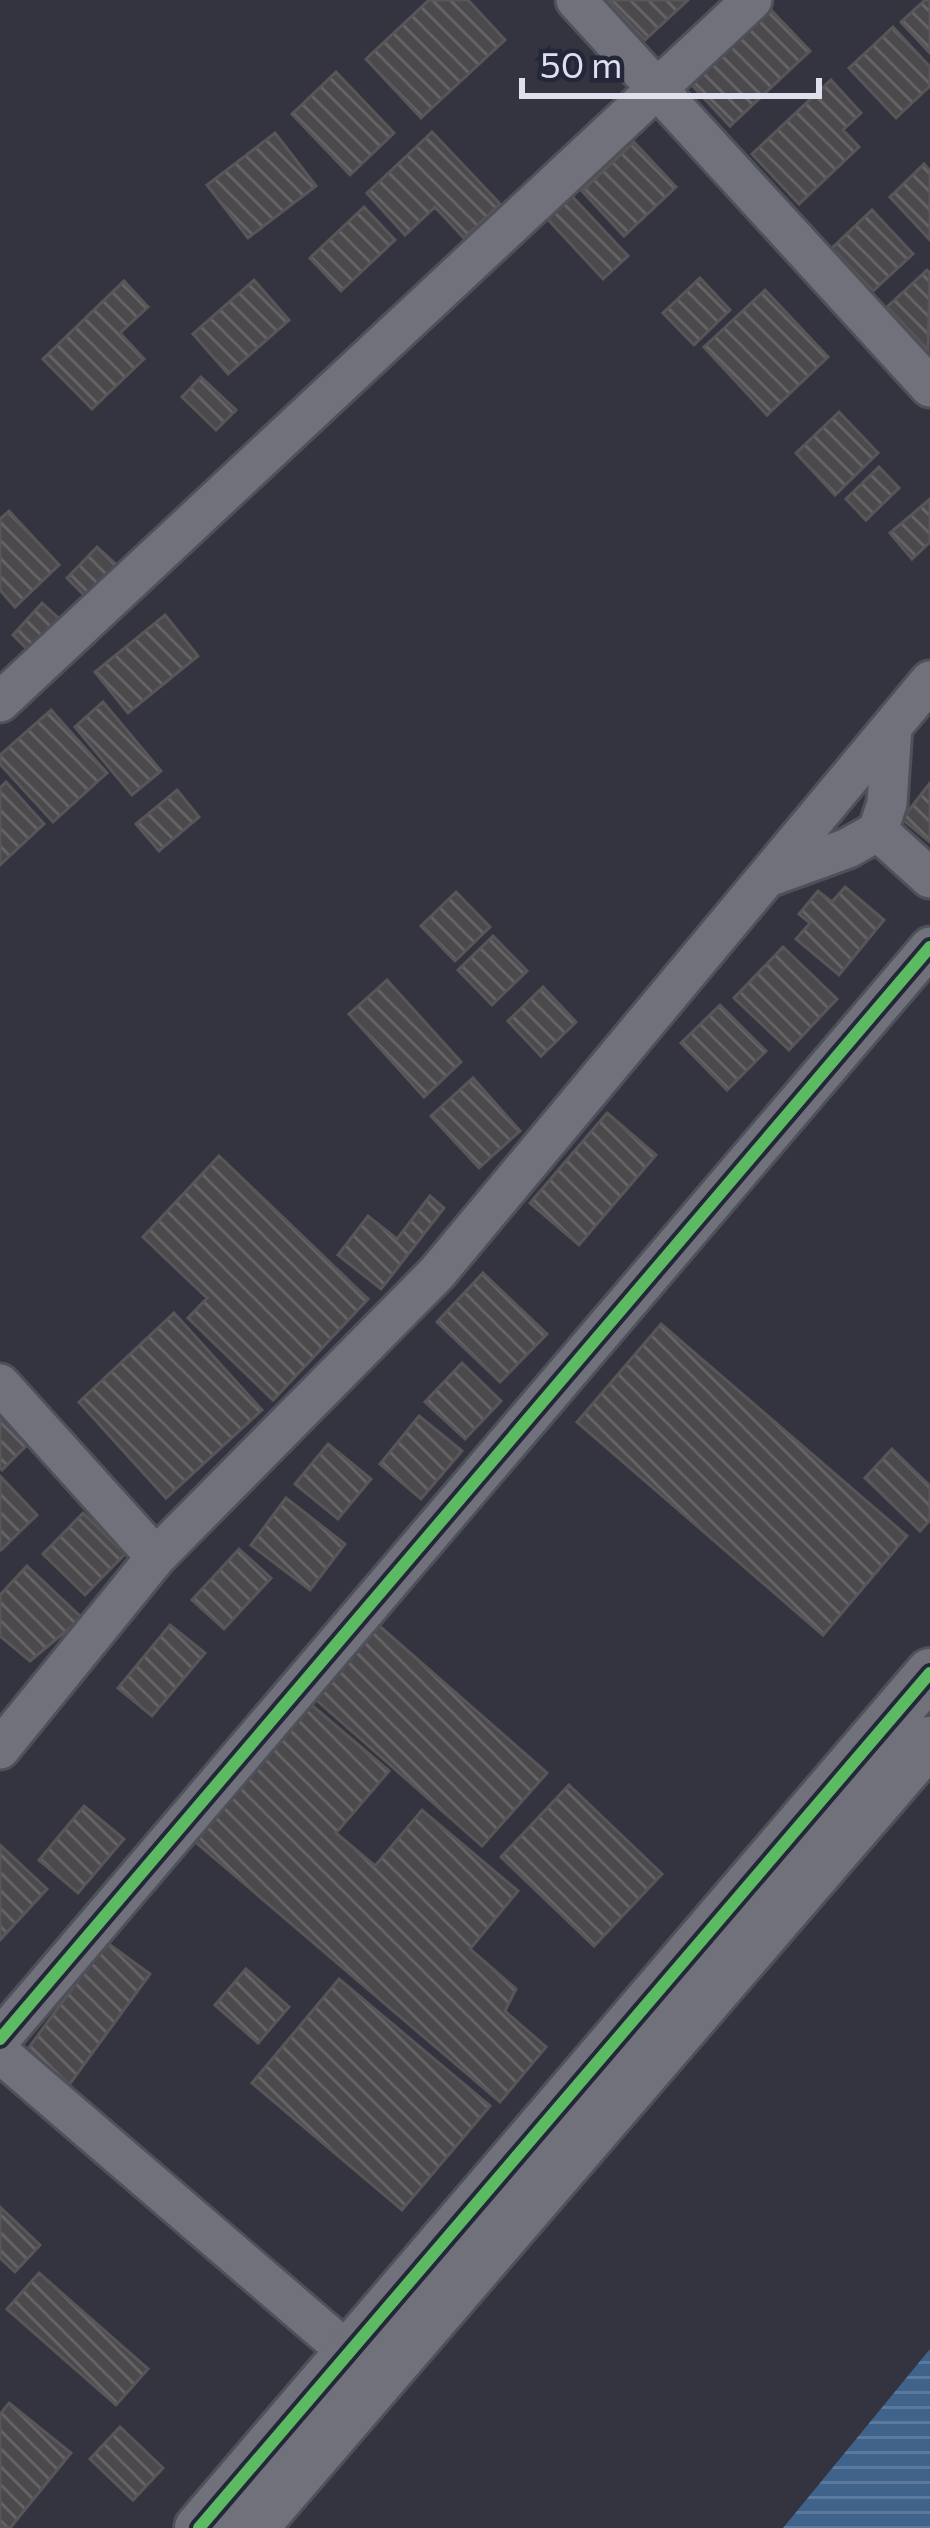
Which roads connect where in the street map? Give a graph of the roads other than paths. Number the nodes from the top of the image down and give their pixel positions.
1 (575, 0) edge
2 (752, 0) edge
3 (656, 88) junction
4 (930, 387) edge
5 (930, 681) edge
6 (0, 702) edge
7 (892, 727) junction
8 (878, 831) junction
9 (766, 878) junction
10 (930, 878) edge
11 (930, 947) edge
12 (0, 1384) edge
13 (156, 1557) junction
14 (930, 1672) edge
15 (930, 1742) edge
16 (0, 1749) edge
17 (0, 2039) edge
18 (0, 2053) edge
19 (349, 2353) junction
20 (200, 2528) edge
21 (254, 2528) edge

1 - 3 street
2 - 3 street
3 - 4 street
3 - 6 street
5 - 7 street
7 - 8 street
7 - 9 street
8 - 9 street
8 - 10 street
9 - 13 street
11 - 17 street
12 - 13 street
13 - 16 street
14 - 19 street
15 - 21 street
18 - 19 street
19 - 20 street

